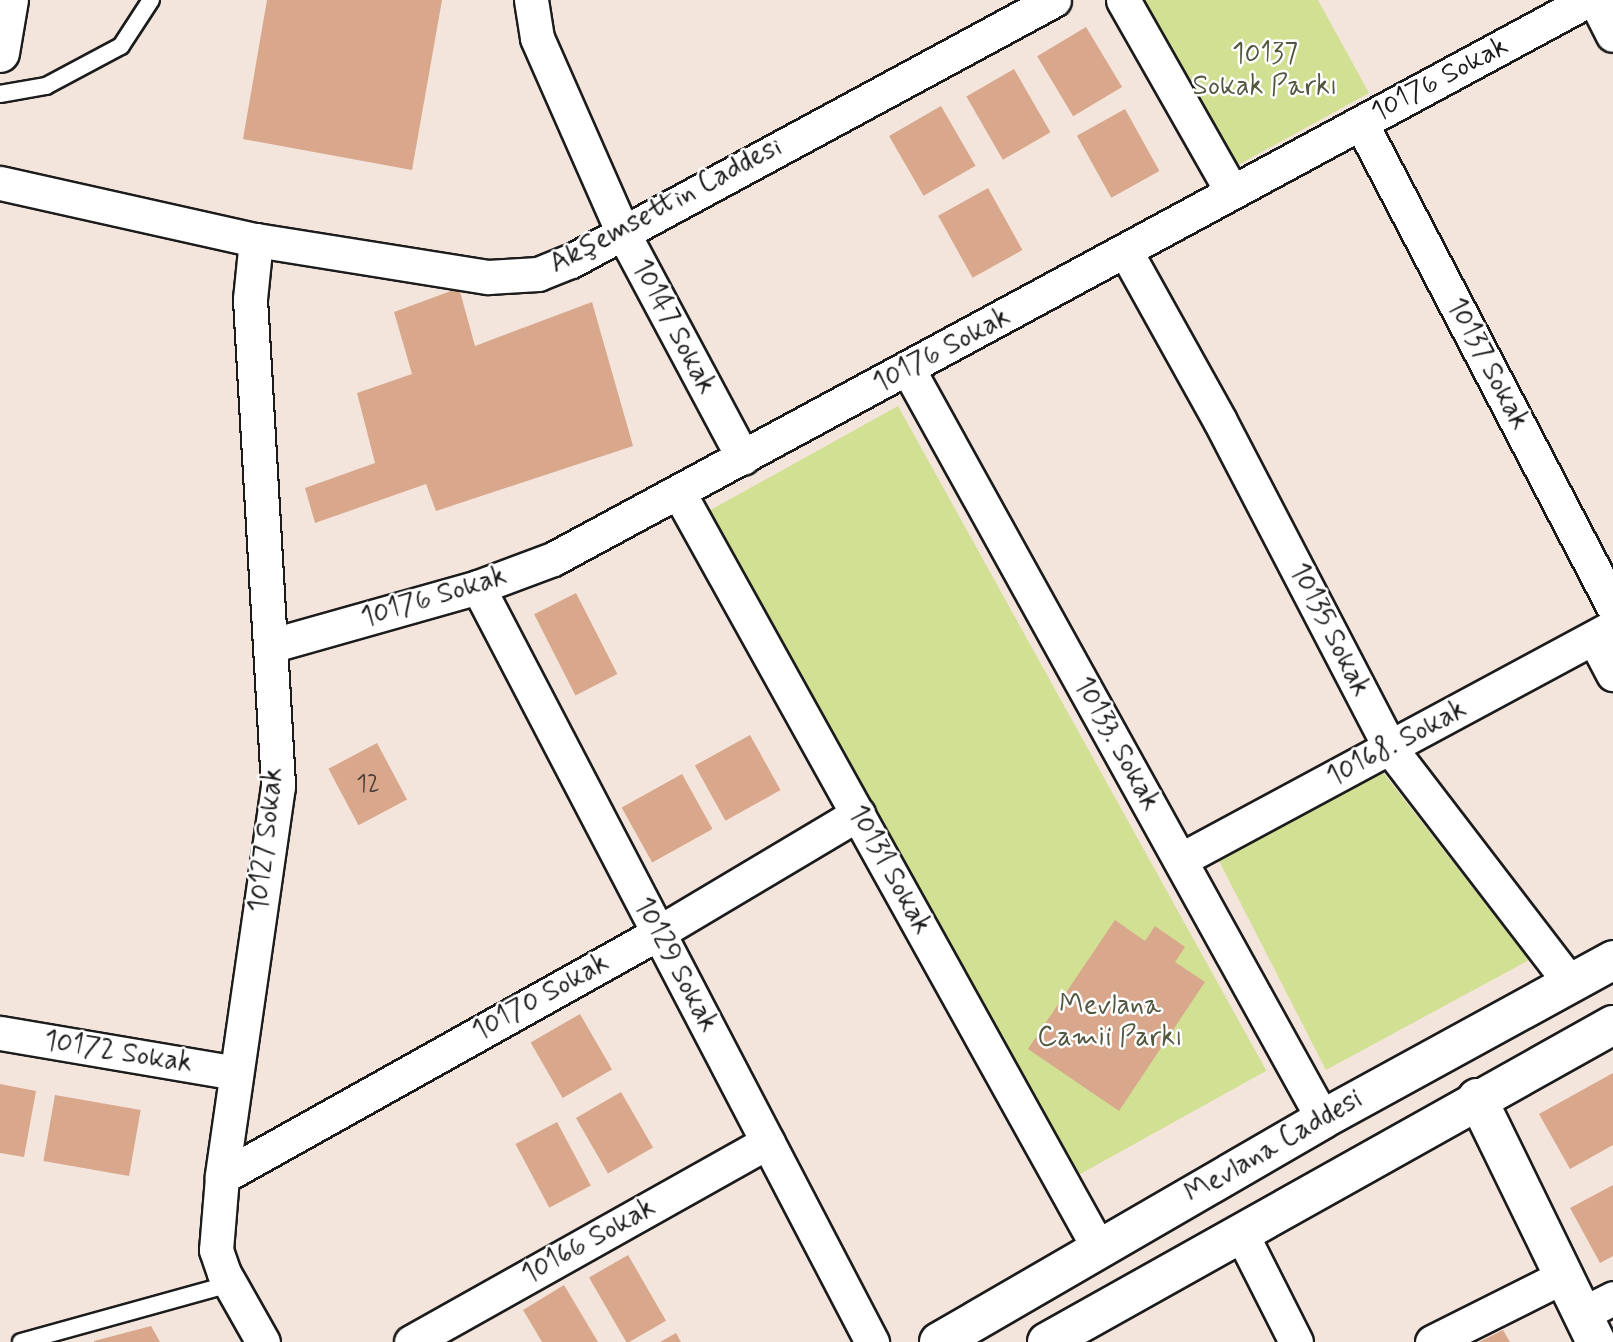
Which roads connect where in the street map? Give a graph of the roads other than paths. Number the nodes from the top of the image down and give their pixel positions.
1 (9, 0) edge
2 (151, 0) edge
3 (531, 0) edge
4 (1054, 0) edge
5 (1123, 0) edge
6 (1588, 0) edge
7 (1595, 0) edge
8 (1613, 35) edge
9 (0, 53) edge
10 (0, 94) edge
11 (1361, 123) junction
12 (0, 183) edge
13 (1232, 192) junction
14 (622, 231) junction
15 (256, 240) junction
16 (1126, 251) junction
17 (908, 369) junction
18 (743, 458) junction
19 (679, 493) junction
20 (478, 587) junction
21 (1613, 606) edge
22 (1603, 632) edge
23 (273, 645) junction
24 (1613, 674) edge
25 (1390, 748) junction
26 (858, 814) junction
27 (1180, 860) junction
28 (658, 933) junction
29 (1613, 960) edge
30 (1570, 983) junction
31 (1613, 1025) edge
32 (0, 1033) edge
33 (236, 1073) junction
34 (1477, 1098) junction
35 (1323, 1119) junction
36 (768, 1142) junction
37 (222, 1177) junction
38 (1240, 1231) junction
39 (1098, 1247) junction
40 (1564, 1276) junction
41 (230, 1284) junction
42 (1597, 1318) edge
43 (21, 1342) edge
44 (263, 1342) edge
45 (411, 1342) edge
46 (872, 1342) edge
47 (939, 1342) edge
48 (1047, 1342) edge
49 (1296, 1342) edge
50 (1432, 1342) edge

1 - 9 street
2 - 10 lane
3 - 14 street, 10147 Sokak
4 - 14 street, Akşemsettin Caddesi
5 - 13 street
6 - 11 street, 10176 Sokak
7 - 8 street
11 - 13 street, 10176 Sokak
11 - 21 street, 10137 Sokak
12 - 15 street, Akşemsettin Caddesi
13 - 16 street, 10176 Sokak
14 - 15 street, Akşemsettin Caddesi
14 - 18 street, 10147 Sokak
15 - 23 street, 10127 Sokak
16 - 17 street, 10176 Sokak
16 - 25 street, 10135 Sokak
17 - 18 street, 10176 Sokak
17 - 27 street, 10133. Sokak
18 - 19 street, 10176 Sokak
19 - 20 street, 10176 Sokak
19 - 26 street, 10131 Sokak
20 - 23 street, 10176 Sokak
20 - 28 street, 10129 Sokak
22 - 24 street
22 - 25 street, 10168. Sokak
23 - 33 street, 10127 Sokak
25 - 27 street, 10168. Sokak
25 - 30 street, 10135 Sokak
26 - 28 street, 10170 Sokak
26 - 39 street, 10131 Sokak
27 - 35 street, 10133. Sokak
28 - 36 street, 10129 Sokak
28 - 37 street, 10170 Sokak
29 - 30 street, Mevlana Caddesi
30 - 35 street, Mevlana Caddesi
31 - 34 street, Mevlana Caddesi
32 - 33 street, 10172 Sokak
33 - 37 street, 10127 Sokak
34 - 38 street, Mevlana Caddesi
34 - 40 street
35 - 39 street, Mevlana Caddesi
36 - 45 street, 10166 Sokak
36 - 46 street, 10129 Sokak
37 - 41 street, 10127 Sokak
38 - 48 street, Mevlana Caddesi
38 - 49 street
39 - 47 street, Mevlana Caddesi
40 - 42 street
40 - 50 street
41 - 43 lane
41 - 44 street, 10127 Sokak

